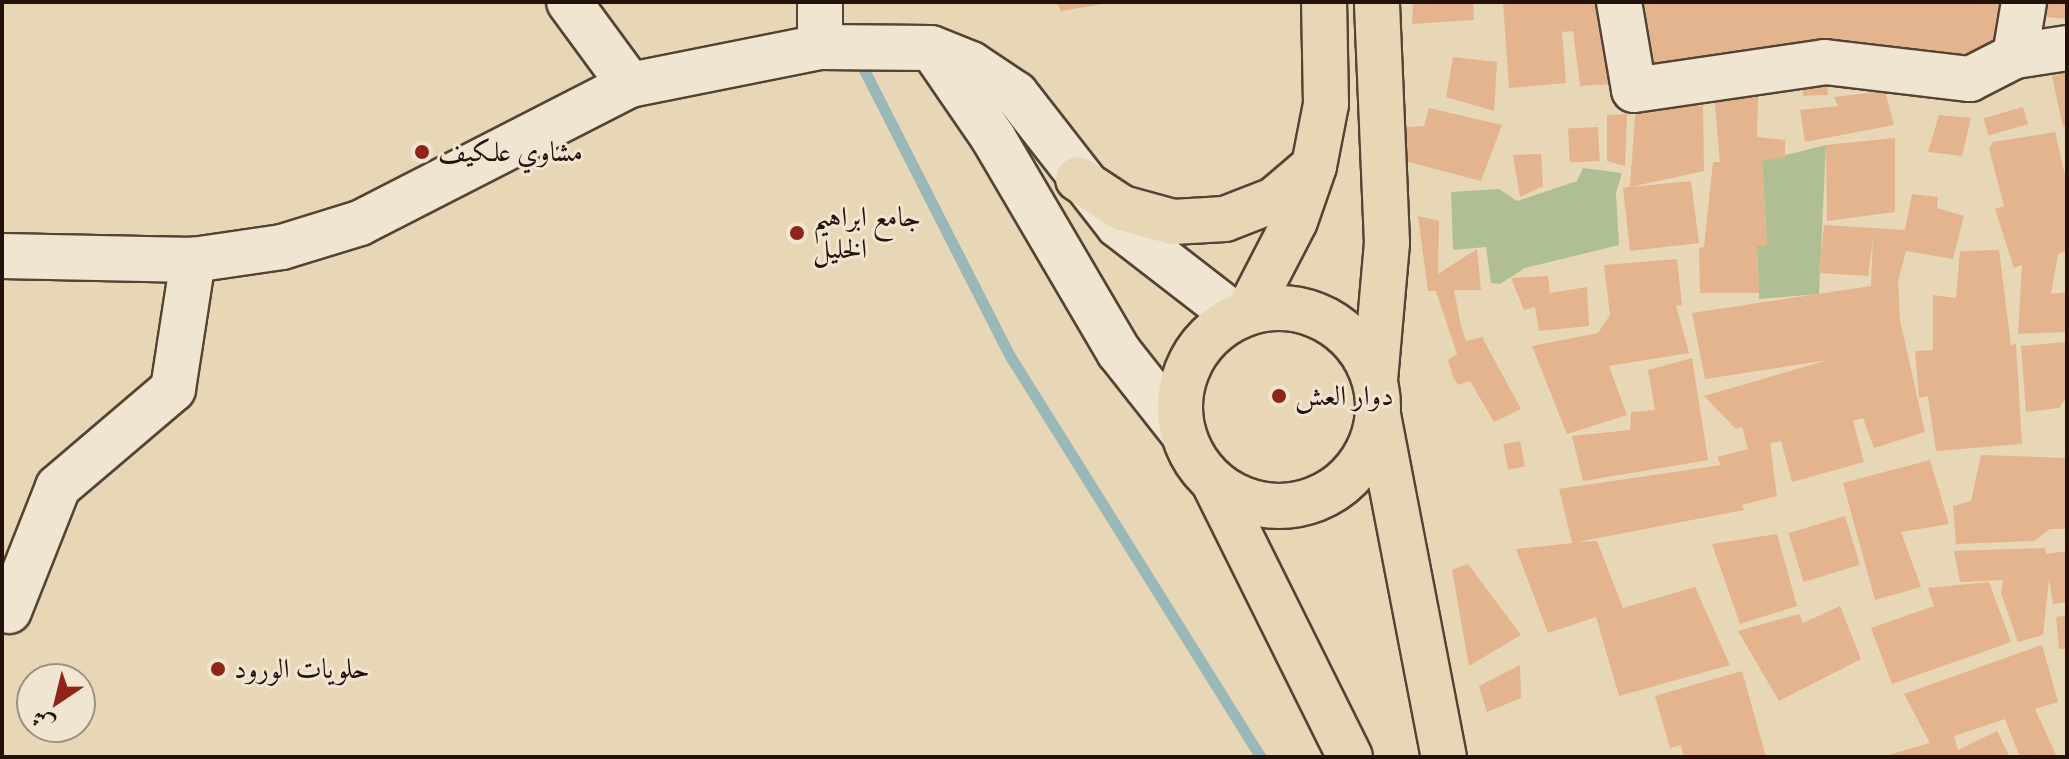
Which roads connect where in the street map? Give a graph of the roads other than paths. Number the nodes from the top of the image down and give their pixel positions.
1 (569, 2) edge
2 (820, 2) edge
3 (1324, 2) edge
4 (1377, 2) edge
5 (1619, 2) edge
6 (2024, 2) edge
7 (820, 47) junction
8 (931, 48) junction
9 (2067, 48) edge
10 (2015, 56) junction
11 (630, 85) junction
12 (1314, 166) junction
13 (1078, 179) junction
14 (2, 256) edge
15 (193, 260) junction
16 (1242, 314) junction
17 (1376, 398) junction
18 (1183, 433) junction
19 (1213, 481) junction
20 (9, 611) dead end
21 (1350, 757) edge
22 (1444, 757) edge

1 - 11 street
2 - 7 street
3 - 12 main road
4 - 17 main road
5 - 10 street
6 - 10 street
7 - 8 street
7 - 11 street
8 - 13 street
8 - 18 street
9 - 10 street
11 - 15 street
12 - 13 main road
12 - 16 main road
13 - 16 street
14 - 15 street
15 - 20 street
16 - 17 main road
16 - 18 main road
17 - 19 main road
17 - 22 main road
18 - 19 main road
19 - 21 main road

